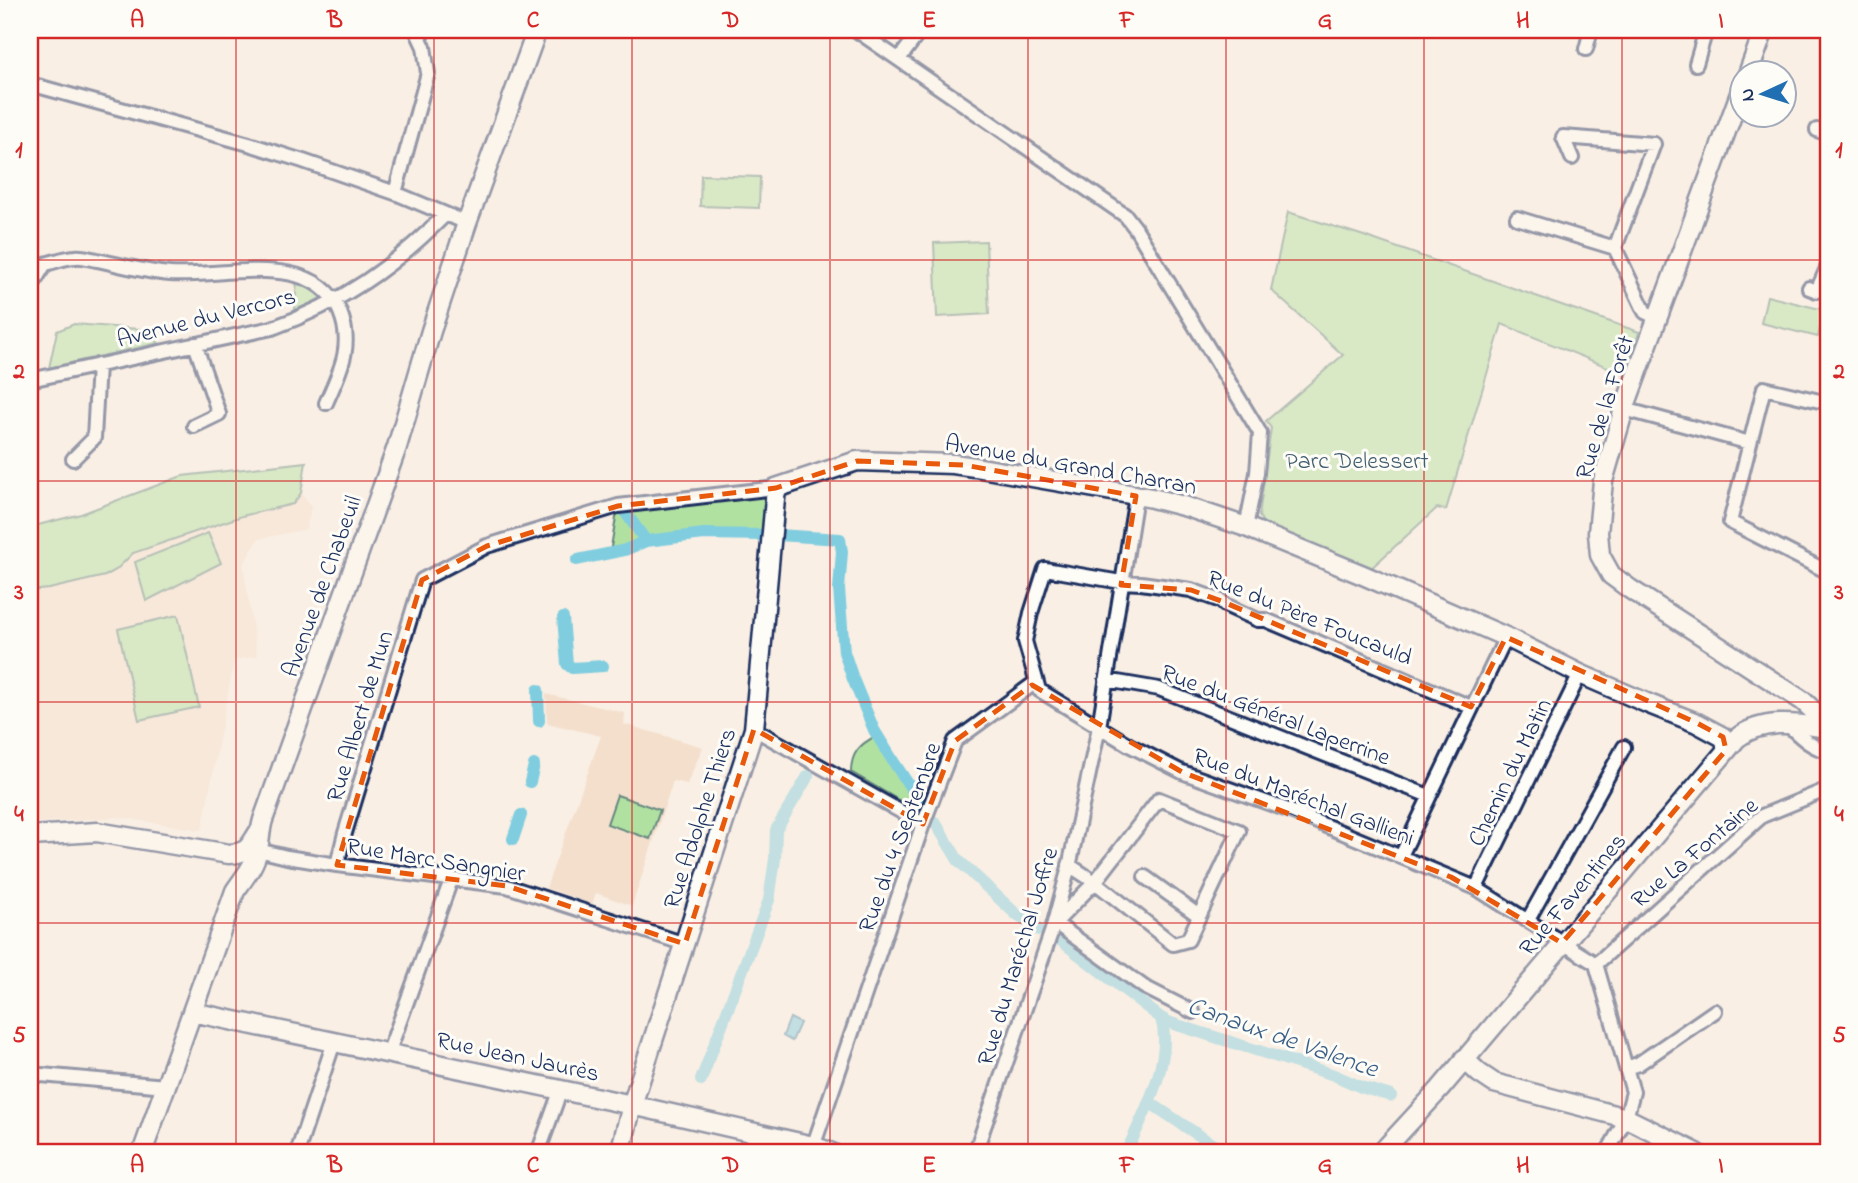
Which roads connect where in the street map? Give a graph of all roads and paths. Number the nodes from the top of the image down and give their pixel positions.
1 (416, 30) edge
2 (537, 30) edge
3 (856, 30) edge
4 (921, 30) edge
5 (1591, 30) edge
6 (1706, 30) edge
7 (1764, 30) edge
8 (1586, 49) dead end
9 (899, 59) junction
10 (1753, 60) edge
11 (1696, 64) dead end
12 (30, 84) edge
13 (1728, 126) edge
14 (1572, 159) dead end
15 (395, 193) junction
16 (445, 215) junction
17 (1517, 218) dead end
18 (467, 223) junction
19 (1615, 248) junction
20 (1828, 266) edge
21 (1819, 287) edge
22 (30, 289) edge
23 (335, 301) junction
24 (1658, 318) junction
25 (195, 344) junction
26 (97, 365) junction
27 (30, 380) edge
28 (326, 403) dead end
29 (1828, 403) edge
30 (1624, 410) junction
31 (194, 426) dead end
32 (1750, 443) junction
33 (73, 459) dead end
34 (776, 488) junction
35 (1136, 496) junction
36 (1246, 527) junction
37 (1828, 572) edge
38 (422, 580) joint
39 (1121, 582) junction
40 (1506, 637) junction
41 (1580, 674) junction
42 (1106, 680) junction
43 (1036, 681) junction
44 (1471, 707) junction
45 (1697, 723) junction
46 (1788, 724) junction
47 (1100, 727) junction
48 (1825, 728) edge
49 (754, 729) junction
50 (1753, 729) junction
51 (1624, 747) dead end
52 (1726, 750) junction
53 (1828, 751) edge
54 (1828, 789) edge
55 (1429, 796) junction
56 (923, 824) junction
57 (262, 825) junction
58 (30, 836) edge
59 (258, 850) junction
60 (223, 854) junction
61 (1401, 856) junction
62 (337, 865) junction
63 (1069, 865) junction
64 (1145, 877) dead end
65 (451, 880) junction
66 (1095, 883) junction
67 (1476, 888) junction
68 (235, 891) junction
69 (1199, 916) junction
70 (1528, 920) junction
71 (1055, 923) junction
72 (1562, 943) junction
73 (685, 944) junction
74 (1596, 964) junction
75 (1715, 1011) dead end
76 (192, 1012) junction
77 (1193, 1012) dead end
78 (334, 1042) junction
79 (388, 1054) junction
80 (1464, 1059) junction
81 (1626, 1068) junction
82 (30, 1074) edge
83 (166, 1086) junction
84 (561, 1089) junction
85 (632, 1105) junction
86 (1626, 1118) junction
87 (812, 1150) edge
88 (142, 1153) edge
89 (297, 1153) edge
90 (538, 1153) edge
91 (620, 1153) edge
92 (832, 1153) edge
93 (975, 1153) edge
94 (1381, 1153) edge
95 (1607, 1153) edge
96 (1696, 1153) edge

1 - 15 street
2 - 18 street, Avenue de Chabeuil
3 - 9 street
4 - 9 street
5 - 8 street
6 - 11 street
7 - 10 street
9 - 36 street
12 - 15 street
13 - 24 street, Rue de la Forêt
14 - 19 street
15 - 16 street
16 - 18 street
16 - 23 street, Avenue du Vercors
17 - 19 street
18 - 57 street, Avenue de Chabeuil
19 - 24 street
20 - 21 street
22 - 23 street
23 - 25 street, Avenue du Vercors
23 - 28 street
24 - 30 street, Rue de la Forêt
25 - 26 street, Avenue du Vercors
25 - 31 street
26 - 27 street, Avenue du Vercors
26 - 33 street
29 - 32 street
30 - 32 street
30 - 48 street, Rue de la Forêt
32 - 37 street
34 - 35 street, Avenue du Grand Charran
34 - 38 street, Avenue du Grand Charran
34 - 49 street, Rue Adolphe Thiers
35 - 36 street, Avenue du Grand Charran
35 - 39 street, Rue du Maréchal Joffre
36 - 40 street, Avenue du Grand Charran
38 - 62 street, Rue Albert de Mun
39 - 42 street, Rue du Maréchal Joffre
39 - 43 street, Rue du Père Foucauld
39 - 44 street, Rue du Père Foucauld
40 - 41 street, Avenue du Grand Charran
40 - 44 street
41 - 45 street, Avenue du Grand Charran
41 - 67 street, Chemin du Matin
42 - 47 street, Rue du Maréchal Joffre
42 - 55 street, Rue du Général Laperrine
43 - 47 street, Rue du Maréchal Gallieni
43 - 56 street, Rue du 4 Septembre
44 - 55 street
45 - 50 street
45 - 52 street
46 - 48 street, Rue Faventines
46 - 50 street, Rue Faventines
46 - 53 street
47 - 61 street, Rue du Maréchal Gallieni
47 - 63 street, Rue du Maréchal Joffre
49 - 56 street
49 - 73 street, Rue Adolphe Thiers
50 - 52 street, Rue Faventines
51 - 70 street
52 - 72 street, Rue Faventines
54 - 74 street, Rue La Fontaine
55 - 61 street
56 - 87 street, Rue du 4 Septembre
57 - 59 street, Avenue de Chabeuil
57 - 60 street
58 - 60 street
59 - 62 street, Rue Marc Sangnier
59 - 68 street, Avenue de Chabeuil
60 - 68 street
61 - 67 street, Rue du Maréchal Gallieni
62 - 65 street, Rue Marc Sangnier
63 - 66 street
63 - 71 street, Rue du Maréchal Joffre
64 - 69 street
65 - 73 street, Rue Marc Sangnier
65 - 79 street
66 - 69 street
66 - 69 street
66 - 71 street
67 - 70 street, Rue du Maréchal Gallieni
68 - 76 street, Avenue de Chabeuil
70 - 72 street, Rue du Maréchal Gallieni
71 - 77 street
71 - 93 street, Rue du Maréchal Joffre
72 - 74 street, Rue du Maréchal Gallieni
72 - 80 street, Rue Faventines
73 - 85 street, Rue Adolphe Thiers
74 - 81 street
75 - 81 street
76 - 78 street, Rue Jean Jaurès
76 - 83 street, Avenue de Chabeuil
78 - 79 street, Rue Jean Jaurès
78 - 89 street
79 - 84 street, Rue Jean Jaurès
80 - 86 street
80 - 94 street, Rue Faventines
81 - 86 street
82 - 83 street
83 - 88 street, Avenue de Chabeuil
84 - 85 street, Rue Jean Jaurès
84 - 90 street
85 - 87 street, Rue Jean Jaurès
85 - 91 street, Rue Adolphe Thiers
86 - 95 street
86 - 96 street
87 - 92 street, Rue Jean Jaurès

